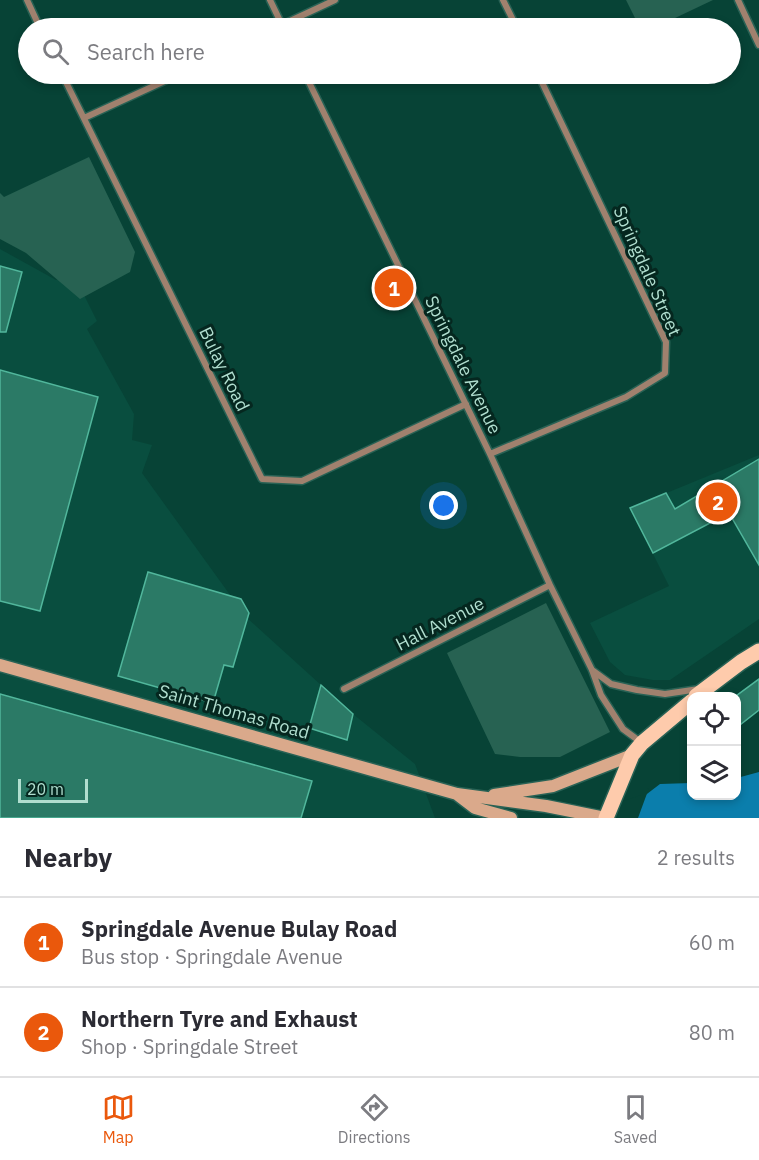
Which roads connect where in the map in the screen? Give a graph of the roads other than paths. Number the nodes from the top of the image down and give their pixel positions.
1 (27, 0) edge
2 (270, 0) edge
3 (335, 0) edge
4 (503, 0) edge
5 (738, 0) edge
6 (35, 18) edge
7 (277, 18) edge
8 (298, 18) edge
9 (512, 18) edge
10 (759, 45) edge
11 (67, 84) edge
12 (158, 84) edge
13 (310, 84) edge
14 (543, 84) edge
15 (84, 118) junction
16 (466, 404) junction
17 (490, 454) junction
18 (550, 585) junction
19 (759, 651) edge
20 (0, 665) edge
21 (592, 670) junction
22 (345, 689) dead end
23 (702, 692) edge
24 (687, 693) edge
25 (687, 704) edge
26 (642, 742) junction
27 (632, 755) junction
28 (457, 794) junction
29 (481, 797) junction
30 (511, 818) edge
31 (605, 818) edge

1 - 6 street
2 - 7 street
3 - 8 street
4 - 9 street
5 - 10 street
11 - 15 street, Bulay Road
12 - 15 street
13 - 16 street, Springdale Avenue
14 - 17 street, Springdale Street
15 - 16 street, Bulay Road
16 - 17 street, Springdale Avenue
17 - 18 street, Springdale Avenue
18 - 21 street, Springdale Avenue
18 - 22 street, Hall Avenue
19 - 23 main road
20 - 28 main road, Saint Thomas Road
21 - 24 street
21 - 26 street, Springdale Avenue
25 - 26 main road
26 - 27 main road
27 - 29 main road
27 - 31 main road
28 - 29 main road, Saint Thomas Road
28 - 30 main road, Saint Thomas Road
29 - 31 main road, Saint Thomas Road

